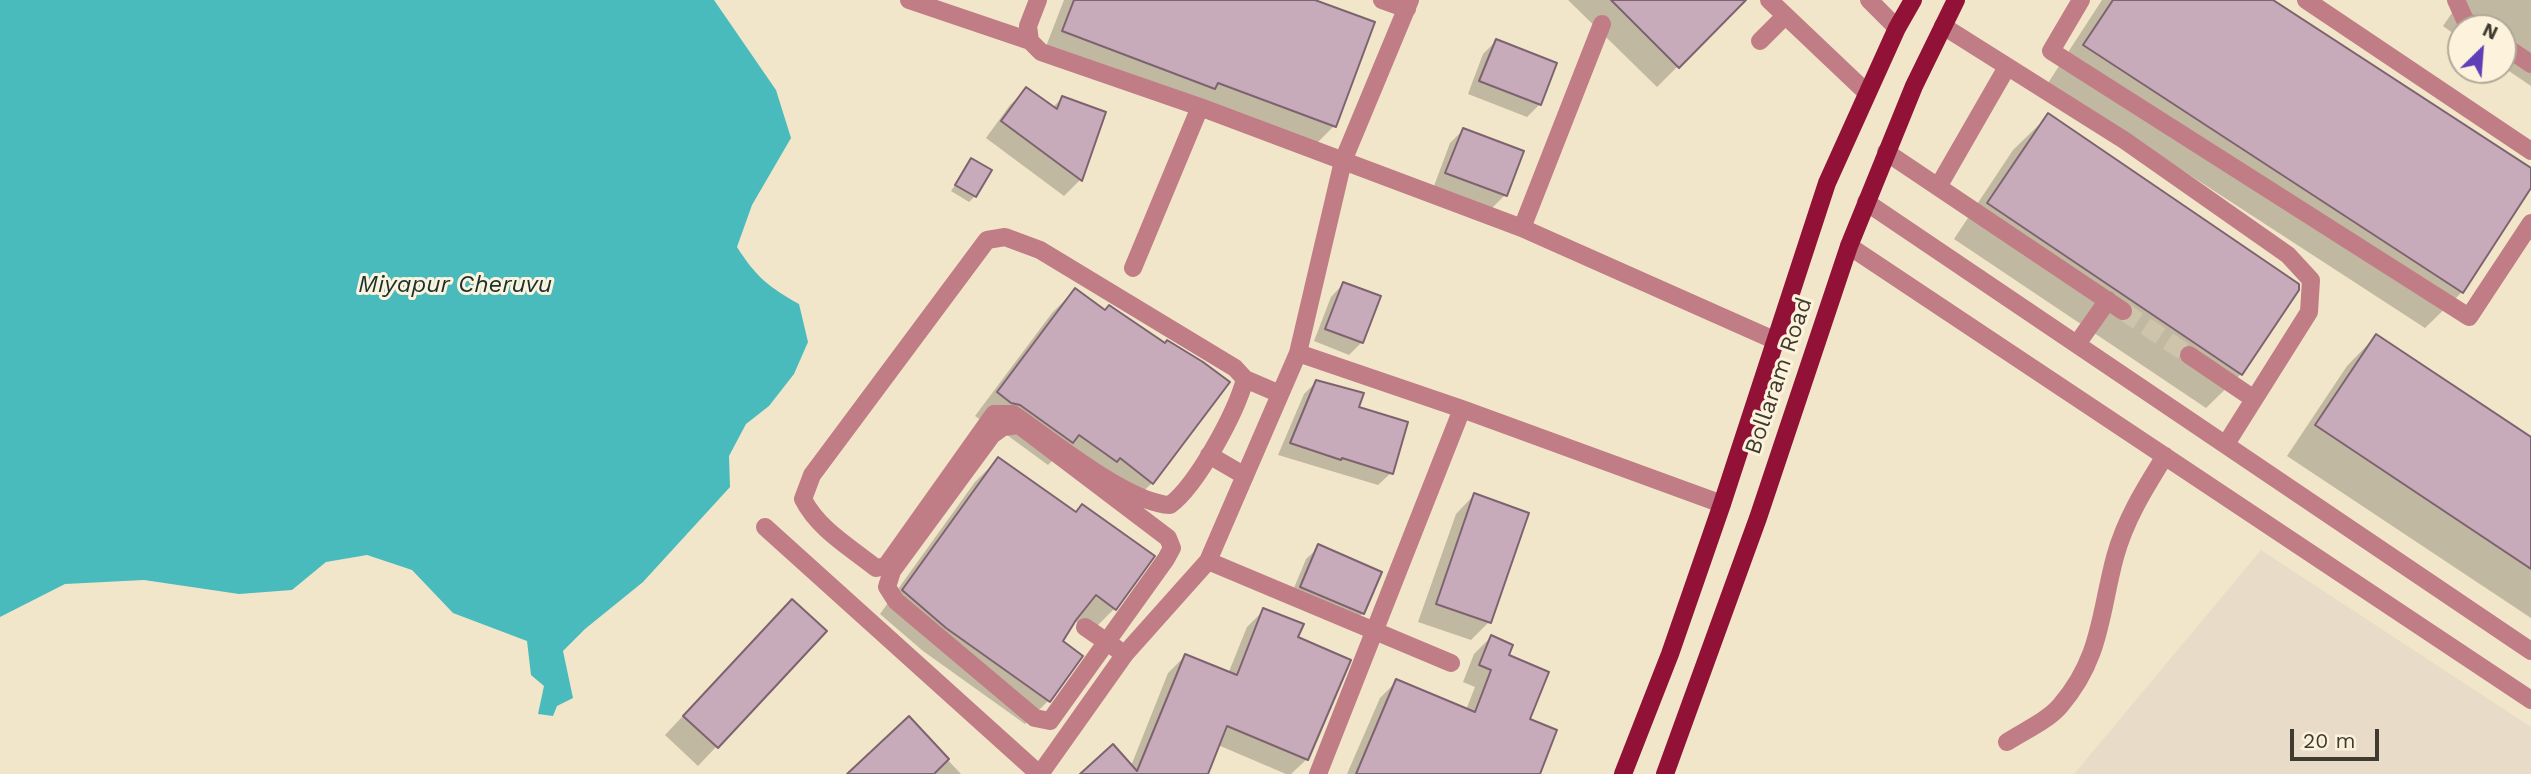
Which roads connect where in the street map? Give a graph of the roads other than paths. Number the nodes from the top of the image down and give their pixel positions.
1 (909, 0) edge
2 (1038, 0) edge
3 (1382, 0) edge
4 (1769, 0) edge
5 (1869, 0) edge
6 (1913, 0) edge
7 (1956, 0) edge
8 (2081, 0) edge
9 (2306, 0) edge
10 (1408, 4) edge
11 (1785, 16) junction
12 (1602, 24) dead end
13 (1943, 26) junction
14 (1897, 27) junction
15 (1030, 41) junction
16 (1760, 41) dead end
17 (2007, 66) junction
18 (1867, 93) junction
19 (1200, 107) junction
20 (2531, 151) edge
21 (1886, 152) junction
22 (1343, 161) junction
23 (1938, 187) junction
24 (1866, 202) junction
25 (2531, 223) edge
26 (1522, 228) junction
27 (1849, 246) junction
28 (1133, 268) dead end
29 (2108, 300) junction
30 (2123, 311) tunnel mouth
31 (1774, 340) junction
32 (2077, 344) junction
33 (1298, 353) junction
34 (2189, 355) tunnel mouth
35 (1245, 380) junction
36 (1280, 394) junction
37 (2254, 399) junction
38 (1462, 408) junction
39 (2226, 444) junction
40 (1209, 456) junction
41 (2165, 456) junction
42 (1245, 475) junction
43 (1722, 504) junction
44 (765, 527) dead end
45 (1209, 561) junction
46 (1086, 627) dead end
47 (1375, 631) junction
48 (1108, 642) junction
49 (2531, 651) edge
50 (1125, 654) junction
51 (1451, 663) dead end
52 (2531, 700) edge
53 (2007, 742) dead end
54 (1039, 774) edge
55 (1318, 774) edge
56 (1623, 774) edge
57 (1665, 774) edge

1 - 15 street
2 - 15 street
3 - 10 street
4 - 11 street
5 - 14 street
6 - 14 main road, Bollaram Road
7 - 13 main road, Bollaram Road
8 - 25 street
9 - 20 street
10 - 22 street
11 - 16 street
11 - 18 street
12 - 26 street
13 - 17 street
13 - 21 main road, Bollaram Road
14 - 18 main road, Bollaram Road
15 - 19 street
17 - 23 street
17 - 37 street
18 - 31 main road, Bollaram Road
19 - 22 street
19 - 28 street
21 - 23 street
21 - 24 main road, Bollaram Road
22 - 26 street
22 - 33 street
23 - 29 street
24 - 27 main road, Bollaram Road
24 - 32 street
26 - 31 street
27 - 41 street
27 - 57 main road, Bollaram Road
29 - 30 street
29 - 32 street
31 - 43 main road, Bollaram Road
32 - 39 street
33 - 36 street
33 - 38 street
34 - 37 street
35 - 36 street
35 - 40 street
35 - 40 street
36 - 42 street
37 - 39 street
38 - 43 street
38 - 47 street
39 - 49 street
40 - 42 street
41 - 52 street
41 - 53 street
42 - 45 street
43 - 56 main road, Bollaram Road
44 - 54 street
45 - 47 street
45 - 50 street
46 - 48 street
47 - 51 street
47 - 55 street
48 - 48 street
48 - 50 street
50 - 54 street

